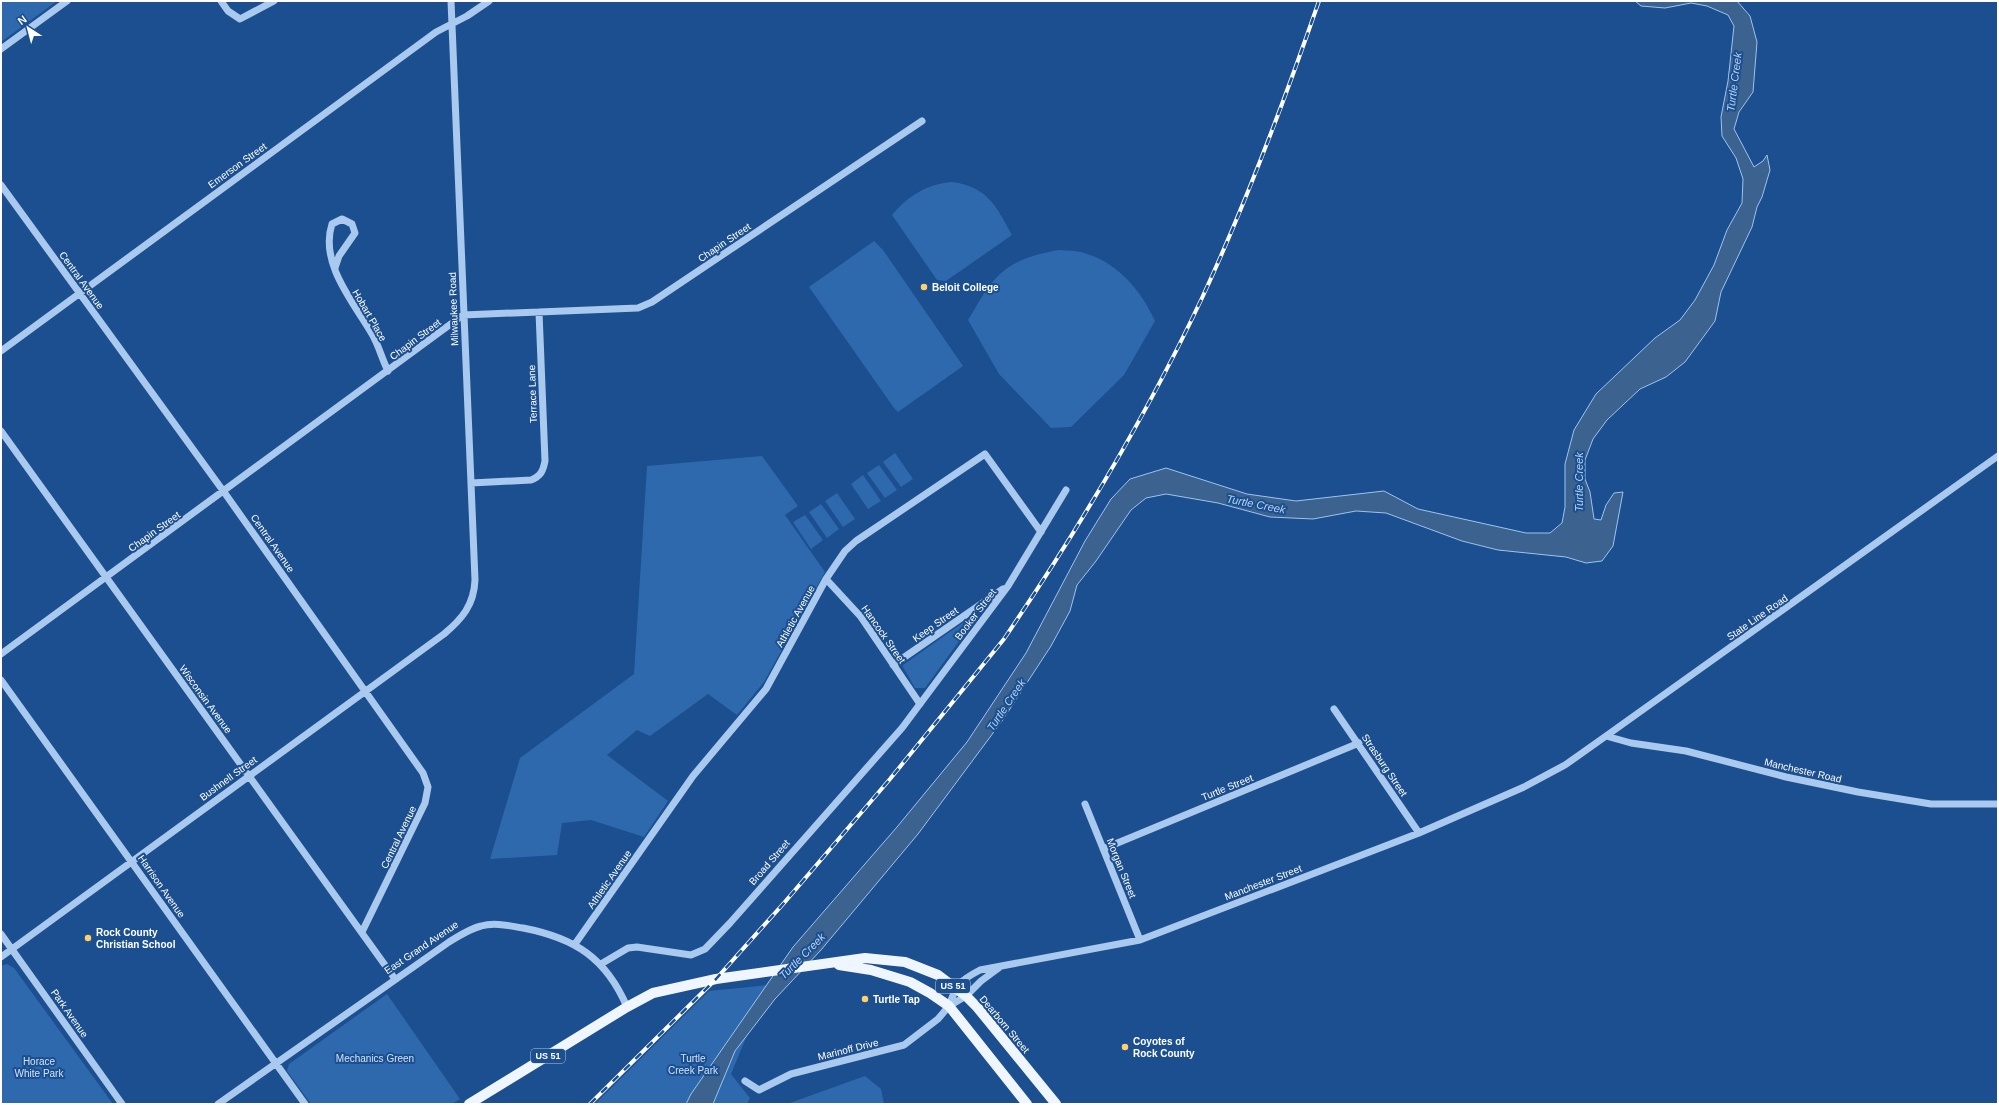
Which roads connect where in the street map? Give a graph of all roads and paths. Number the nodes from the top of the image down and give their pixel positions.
1 (67, 1) edge
2 (221, 1) edge
3 (274, 1) edge
4 (451, 1) edge
5 (489, 1) edge
6 (452, 25) junction
7 (1, 49) edge
8 (922, 121) dead end
9 (1, 185) edge
10 (335, 268) junction
11 (79, 292) junction
12 (539, 312) junction
13 (463, 315) junction
14 (1, 351) edge
15 (388, 371) junction
16 (1, 431) edge
17 (1998, 456) edge
18 (471, 484) junction
19 (1066, 490) dead end
20 (224, 492) junction
21 (1041, 532) junction
22 (107, 578) junction
23 (826, 579) junction
24 (1008, 586) junction
25 (465, 613) joint
26 (1, 654) edge
27 (893, 665) junction
28 (1, 680) edge
29 (365, 690) junction
30 (920, 704) junction
31 (1334, 709) dead end
32 (1606, 736) junction
33 (1359, 743) junction
34 (248, 775) junction
35 (1524, 787) joint
36 (1085, 804) dead end
37 (1998, 804) edge
38 (1419, 833) junction
39 (1103, 849) junction
40 (132, 861) junction
41 (362, 932) junction
42 (1, 934) edge
43 (1140, 940) junction
44 (575, 944) junction
45 (12, 949) junction
46 (1, 957) edge
47 (601, 964) junction
48 (826, 964) junction
49 (1001, 965) junction
50 (395, 979) junction
51 (956, 988) junction
52 (966, 996) junction
53 (949, 1006) junction
54 (627, 1007) junction
55 (275, 1063) junction
56 (744, 1081) dead end
57 (1025, 1103) edge
58 (122, 1104) edge
59 (218, 1104) edge
60 (305, 1104) edge
61 (469, 1104) edge
62 (1056, 1104) edge

1 - 7 street
2 - 3 street
4 - 6 street, Milwaukee Road
5 - 6 street, Emerson Street
6 - 11 street, Emerson Street
6 - 13 street, Milwaukee Road
8 - 12 street, Chapin Street
9 - 11 street, Central Avenue
10 - 10 street, Hobart Place
10 - 15 street, Hobart Place
11 - 14 street, Emerson Street
11 - 20 street, Central Avenue
12 - 13 street, Chapin Street
12 - 18 street, Terrace Lane
13 - 15 street, Chapin Street
13 - 18 street, Milwaukee Road
15 - 20 street, Chapin Street
16 - 22 street, Wisconsin Avenue
17 - 32 street, State Line Road
18 - 25 street, Milwaukee Road
19 - 21 street
20 - 22 street, Chapin Street
20 - 29 street, Central Avenue
21 - 23 street, Athletic Avenue
21 - 24 street, Booker Street
22 - 26 street, Chapin Street
22 - 34 street, Wisconsin Avenue
23 - 27 street, Hancock Street
23 - 44 street, Athletic Avenue
24 - 27 street, Keep Street
24 - 30 street, Booker Street
25 - 29 street, Bushnell Street
27 - 30 street, Hancock Street
28 - 40 street, Harrison Avenue
29 - 34 street, Bushnell Street
29 - 41 street, Central Avenue
30 - 47 street, Broad Street
31 - 33 street, Strasburg Street
32 - 35 street, State Line Road
32 - 37 street, Manchester Road
33 - 38 street, Strasburg Street
33 - 39 street, Turtle Street
34 - 40 street, Bushnell Street
34 - 41 street, Wisconsin Avenue
35 - 38 street, Manchester Street
36 - 39 street, Morgan Street
38 - 43 street, Manchester Street
39 - 43 street, Morgan Street
40 - 45 street, Bushnell Street
40 - 55 street, Harrison Avenue
41 - 50 street, Wisconsin Avenue
42 - 45 street, Park Avenue
43 - 49 street, Manchester Street
44 - 47 street, East Grand Avenue
44 - 50 street, East Grand Avenue
45 - 46 street, Bushnell Street
45 - 58 street, Park Avenue
47 - 54 street, East Grand Avenue
48 - 51 main road, Dearborn Street / US 51
48 - 53 main road, US 51
48 - 54 main road, US 51
49 - 51 street, Manchester Street
49 - 52 street, Manchester Street
50 - 55 street, East Grand Avenue
51 - 52 main road, Dearborn Street / US 51
51 - 53 street, Manchester Street
52 - 53 street, Manchester Street
52 - 62 main road, Dearborn Street / US 51
53 - 56 street, Marinoff Drive
53 - 57 main road, US 51
54 - 61 main road, US 51
55 - 59 street, East Grand Avenue
55 - 60 street, Harrison Avenue

